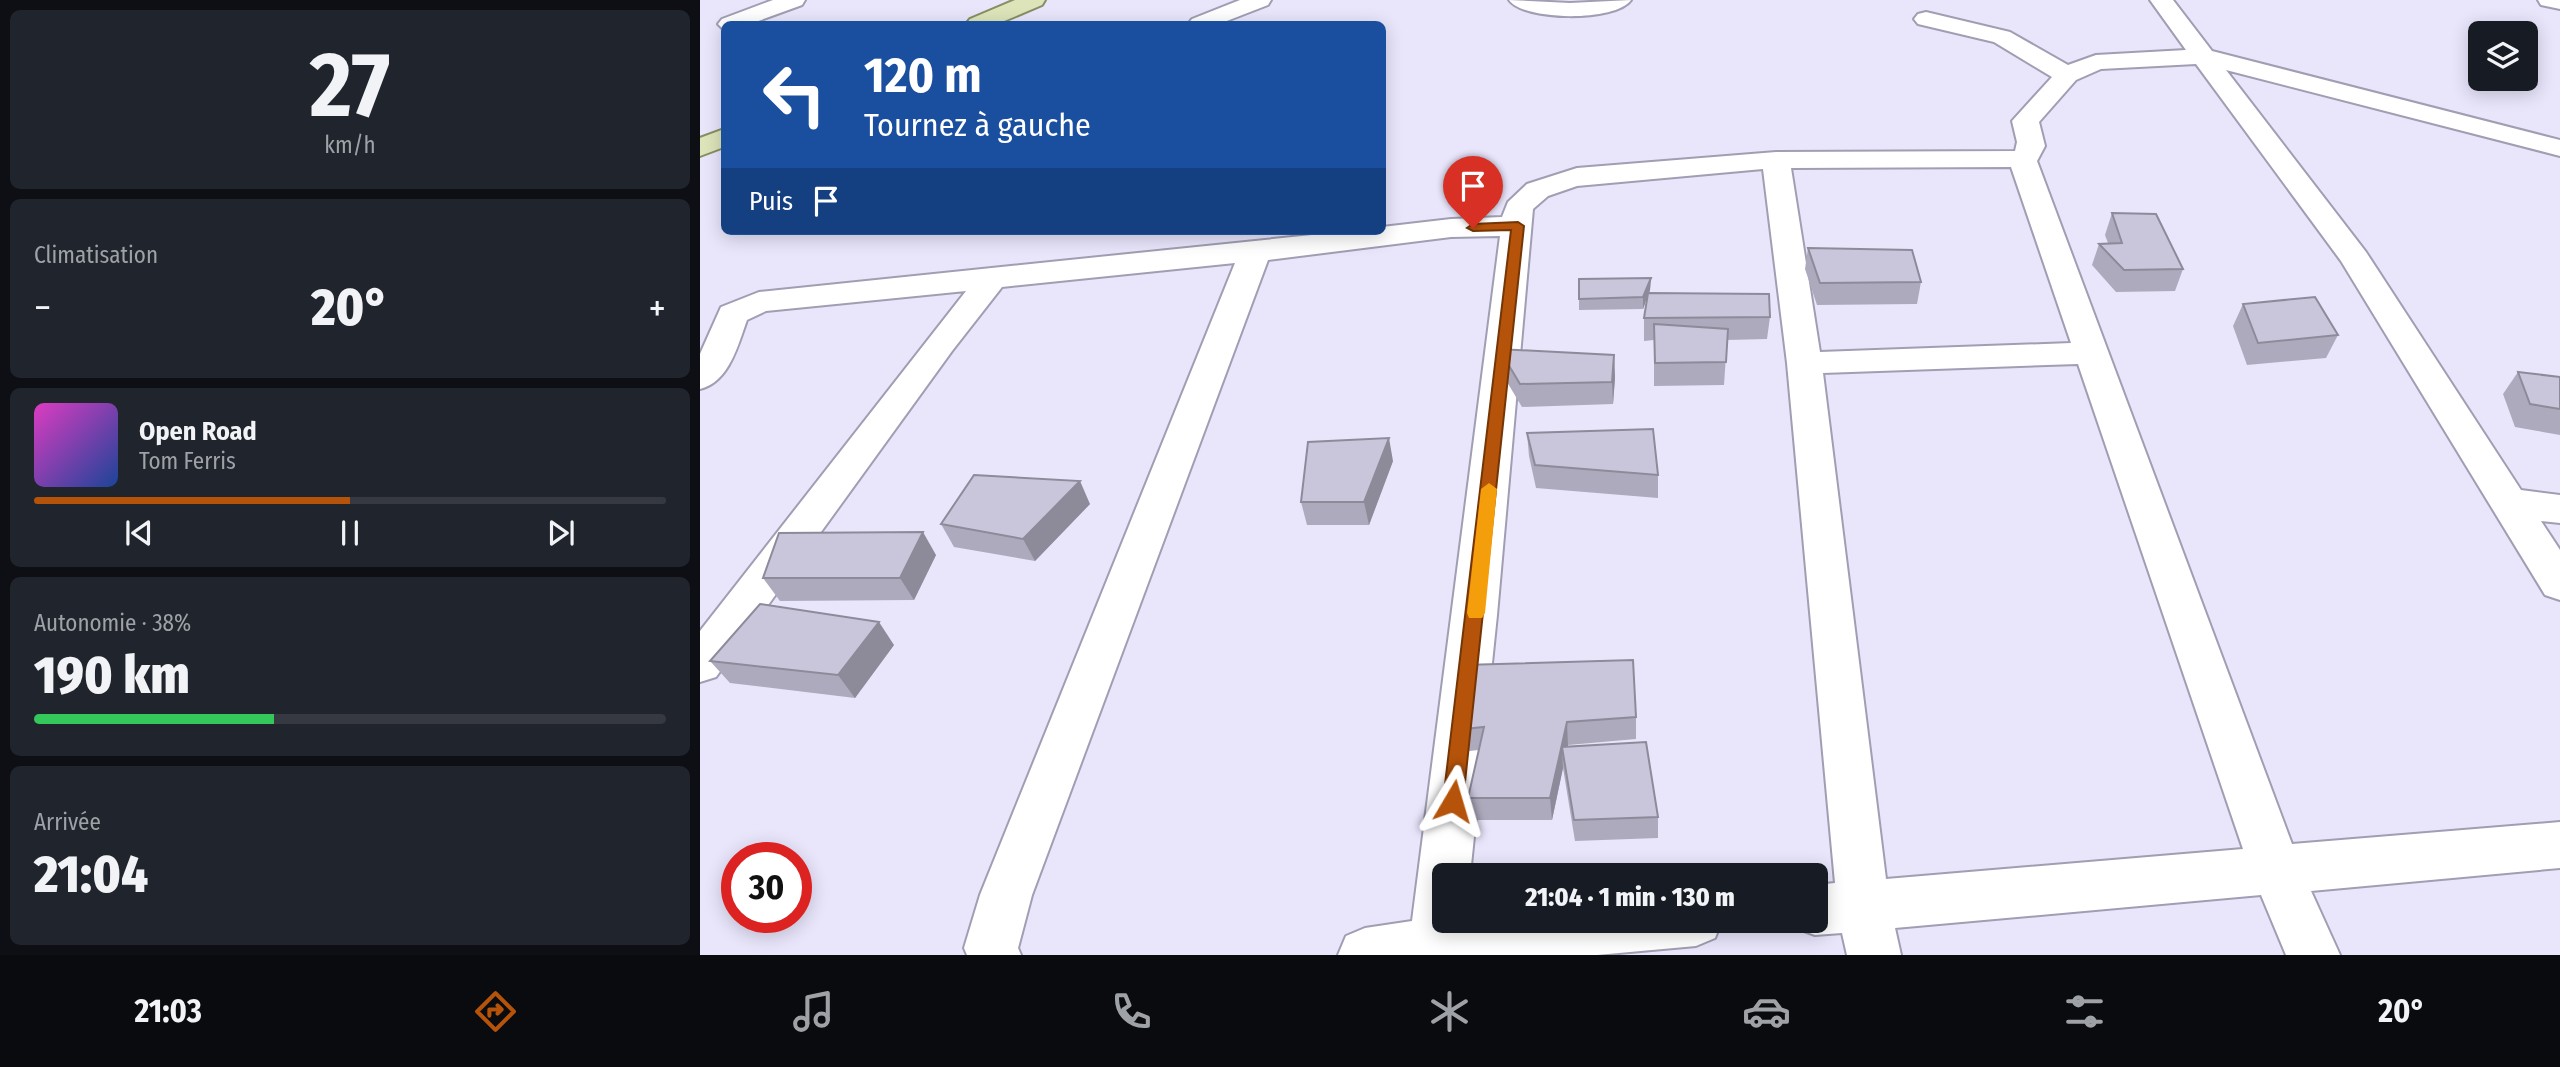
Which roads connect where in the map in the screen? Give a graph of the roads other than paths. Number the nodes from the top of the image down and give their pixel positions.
1 (794, 0) edge
2 (1034, 0) edge
3 (1260, 0) edge
4 (1520, 0) edge
5 (1620, 0) edge
6 (2161, 0) edge
7 (2549, 0) edge
8 (2560, 2) edge
9 (1926, 19) dead end
10 (736, 21) edge
11 (985, 21) edge
12 (1208, 21) edge
13 (2202, 56) junction
14 (2067, 75) junction
15 (721, 138) edge
16 (700, 148) edge
17 (2560, 148) edge
18 (2022, 159) junction
19 (1776, 160) junction
20 (1518, 226) junction
21 (1255, 252) junction
22 (992, 279) junction
23 (2093, 353) junction
24 (1804, 363) junction
25 (700, 378) edge
26 (2506, 502) junction
27 (2560, 509) edge
28 (2560, 584) edge
29 (700, 664) edge
30 (2560, 845) edge
31 (1445, 863) edge
32 (2276, 870) junction
33 (1839, 908) edge
34 (1579, 933) edge
35 (1436, 949) edge
36 (994, 955) edge
37 (1365, 955) edge
38 (1874, 955) edge
39 (2313, 955) edge

1 - 10 street
2 - 11 main road
3 - 12 street
4 - 5 street
6 - 13 street
7 - 8 street
9 - 14 street
13 - 14 street
13 - 17 street
13 - 26 street
14 - 18 street
15 - 16 main road
18 - 19 street
18 - 23 street
19 - 20 street
19 - 24 street
20 - 21 street
20 - 31 street
21 - 22 street
21 - 36 street
22 - 25 street
22 - 29 street
23 - 24 street
23 - 32 street
24 - 33 street
26 - 27 street
26 - 28 street
30 - 32 street
32 - 33 street
32 - 39 street
33 - 38 street
34 - 35 street
35 - 37 street

